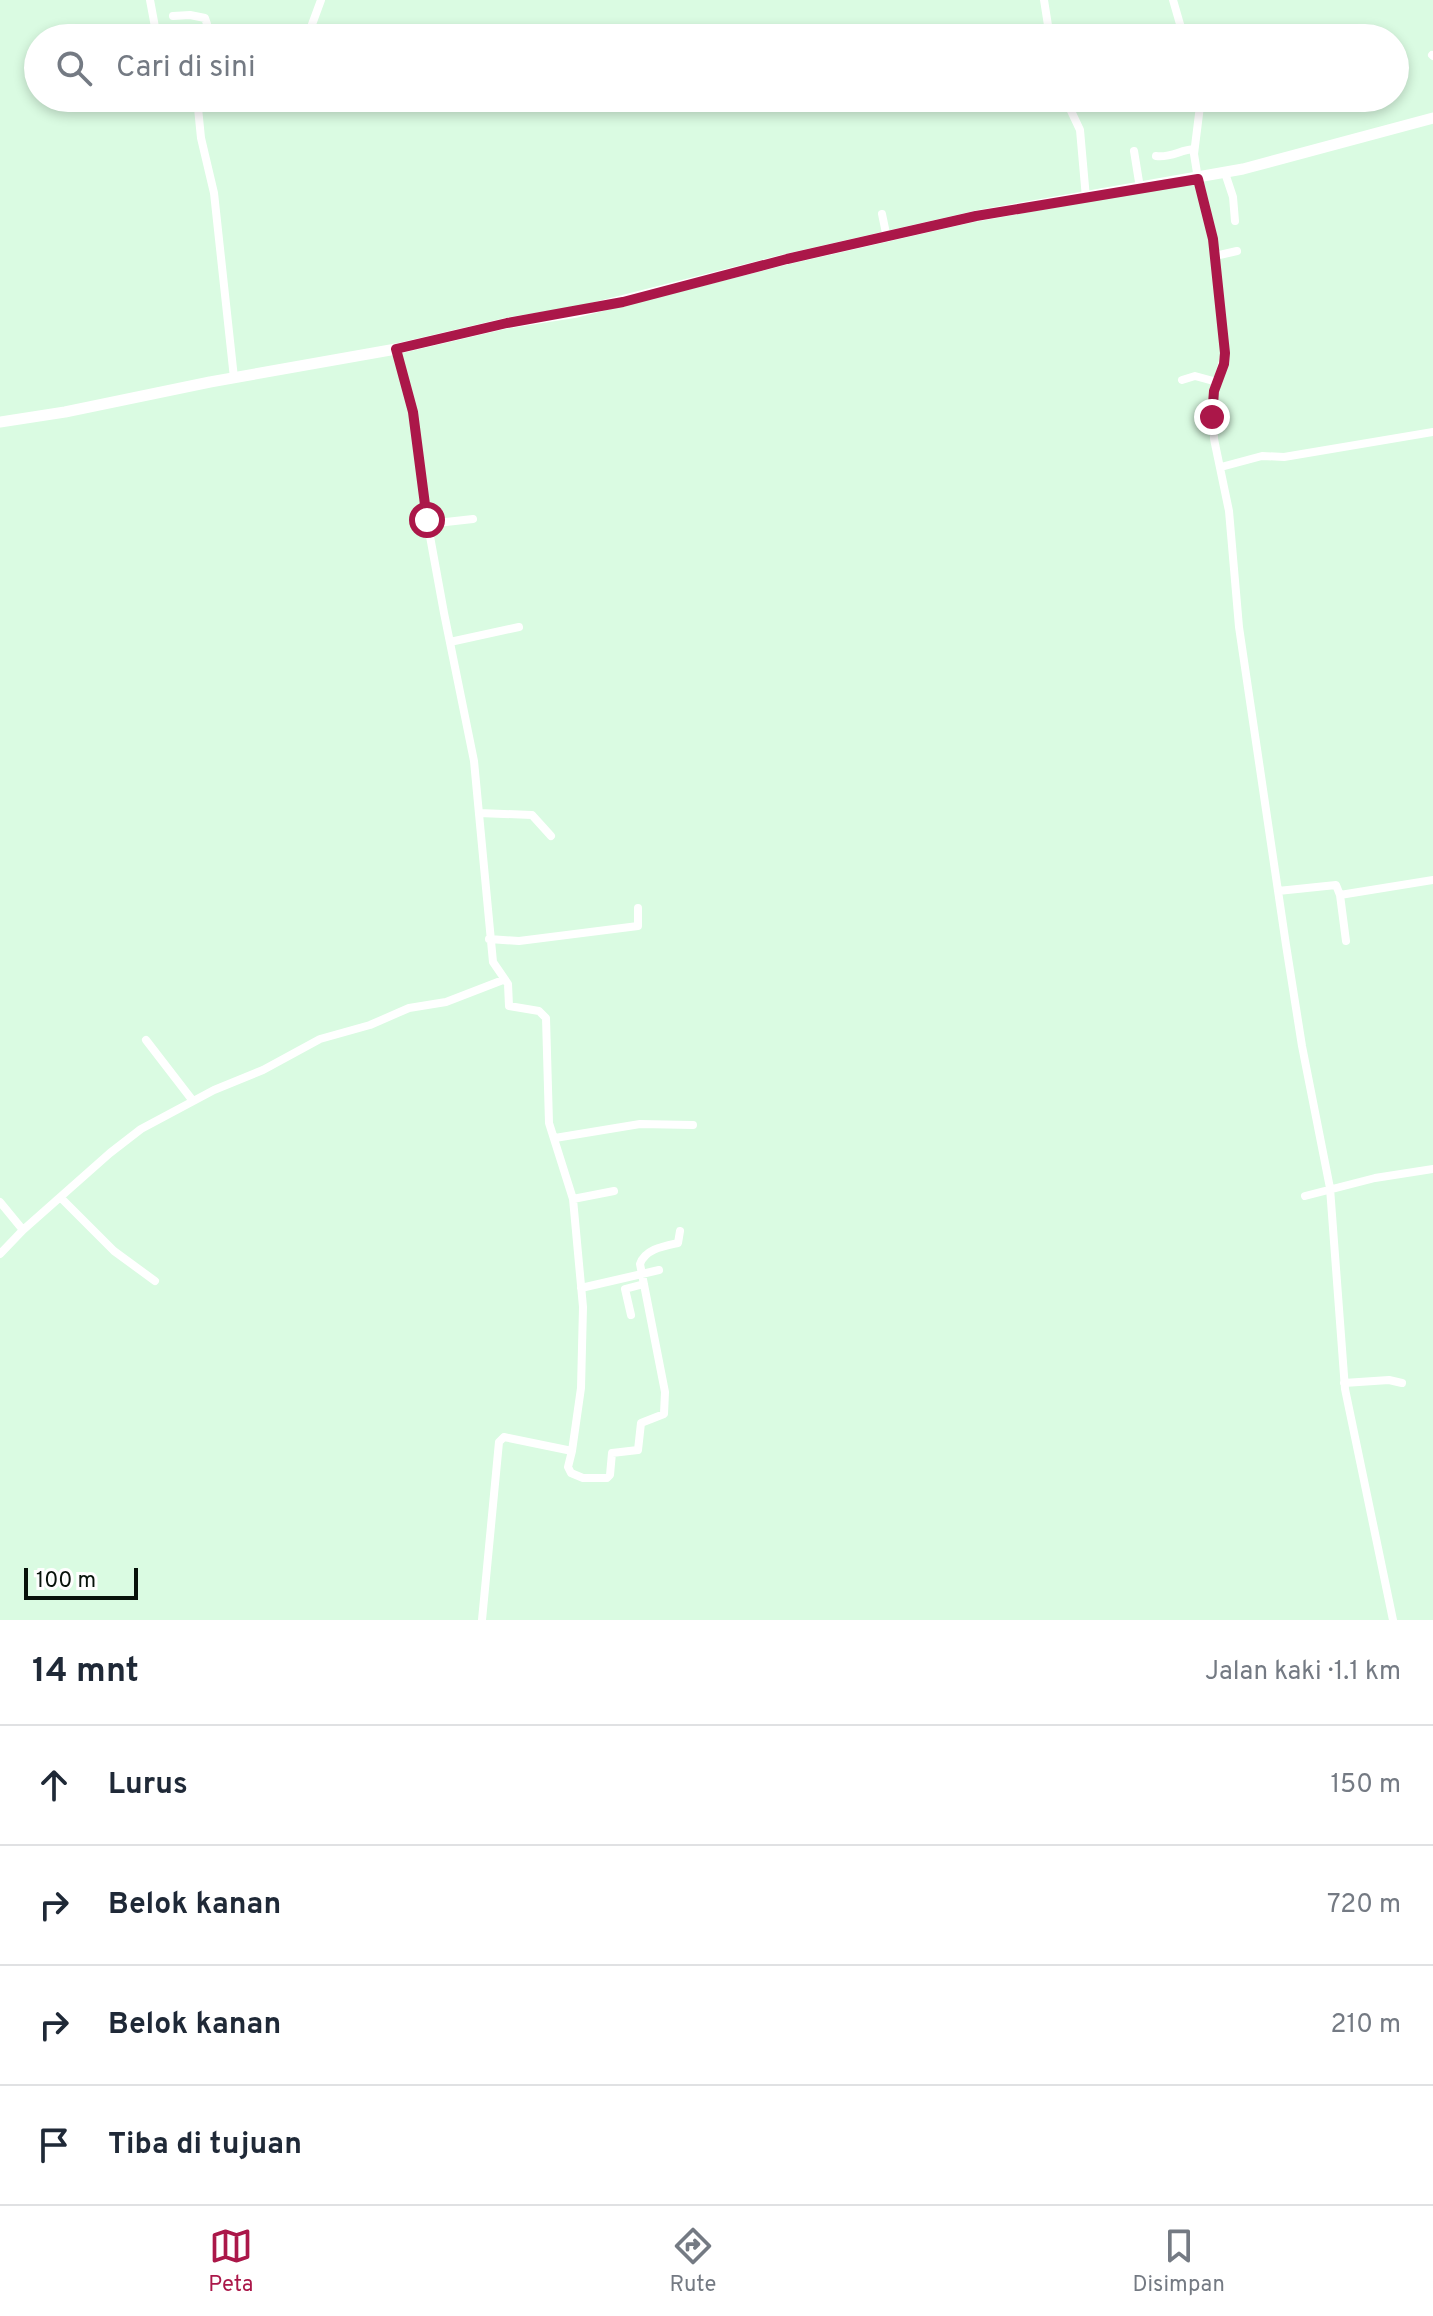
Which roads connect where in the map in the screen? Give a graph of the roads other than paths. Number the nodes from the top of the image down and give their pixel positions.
1 (150, 0) edge
2 (321, 0) edge
3 (1044, 0) edge
4 (1173, 0) edge
5 (173, 16) dead end
6 (156, 24) edge
7 (207, 24) edge
8 (312, 24) edge
9 (1048, 24) edge
10 (1180, 24) edge
11 (198, 112) edge
12 (1070, 112) edge
13 (1198, 112) edge
14 (1433, 118) edge
15 (1190, 149) junction
16 (1134, 151) dead end
17 (1156, 156) dead end
18 (1225, 173) junction
19 (1198, 179) junction
20 (1140, 188) junction
21 (1086, 198) junction
22 (882, 214) dead end
23 (1235, 221) dead end
24 (887, 238) junction
25 (1237, 251) dead end
26 (1215, 256) junction
27 (396, 349) junction
28 (234, 378) junction
29 (1182, 380) dead end
30 (1214, 381) junction
31 (0, 422) edge
32 (1433, 432) edge
33 (1221, 467) junction
34 (473, 519) dead end
35 (428, 524) junction
36 (519, 627) dead end
37 (450, 642) junction
38 (479, 813) junction
39 (551, 836) dead end
40 (1433, 880) edge
41 (1278, 891) junction
42 (1340, 895) junction
43 (638, 908) dead end
44 (489, 939) junction
45 (1346, 941) dead end
46 (503, 980) junction
47 (146, 1040) dead end
48 (193, 1101) junction
49 (693, 1125) dead end
50 (555, 1138) junction
51 (1433, 1169) edge
52 (1325, 1190) junction
53 (614, 1191) dead end
54 (1305, 1196) dead end
55 (61, 1198) junction
56 (573, 1199) junction
57 (0, 1202) edge
58 (23, 1230) junction
59 (680, 1231) dead end
60 (0, 1254) edge
61 (659, 1270) dead end
62 (643, 1280) junction
63 (155, 1281) dead end
64 (581, 1288) junction
65 (631, 1315) dead end
66 (1344, 1383) junction
67 (1402, 1383) dead end
68 (572, 1451) junction
69 (482, 1620) edge
70 (1393, 1620) edge

1 - 6 street
2 - 8 street
3 - 9 street
4 - 10 street
5 - 7 street
11 - 28 street
12 - 21 street
13 - 15 street
14 - 18 main road
15 - 17 street
15 - 19 street
16 - 20 street
18 - 19 main road
18 - 23 street
19 - 20 main road
19 - 26 street
20 - 21 main road
21 - 24 main road
22 - 24 street
24 - 27 main road
25 - 26 street
26 - 30 street
27 - 28 main road
27 - 35 street
28 - 31 main road
29 - 30 street
30 - 33 street
32 - 33 street
33 - 41 street
34 - 35 street
35 - 37 street
36 - 37 street
37 - 38 street
38 - 39 street
38 - 44 street
40 - 42 street
41 - 42 street
41 - 52 street
42 - 45 street
43 - 44 street
44 - 46 street
46 - 48 street
46 - 50 street
47 - 48 street
48 - 55 street
49 - 50 street
50 - 56 street
51 - 52 street
52 - 54 street
52 - 66 street
53 - 56 street
55 - 58 street
55 - 63 street
56 - 64 street
57 - 58 street
58 - 60 street
59 - 62 street
61 - 62 street
62 - 64 street
62 - 65 street
62 - 68 street
64 - 68 street
66 - 67 street
66 - 70 street
68 - 69 street

